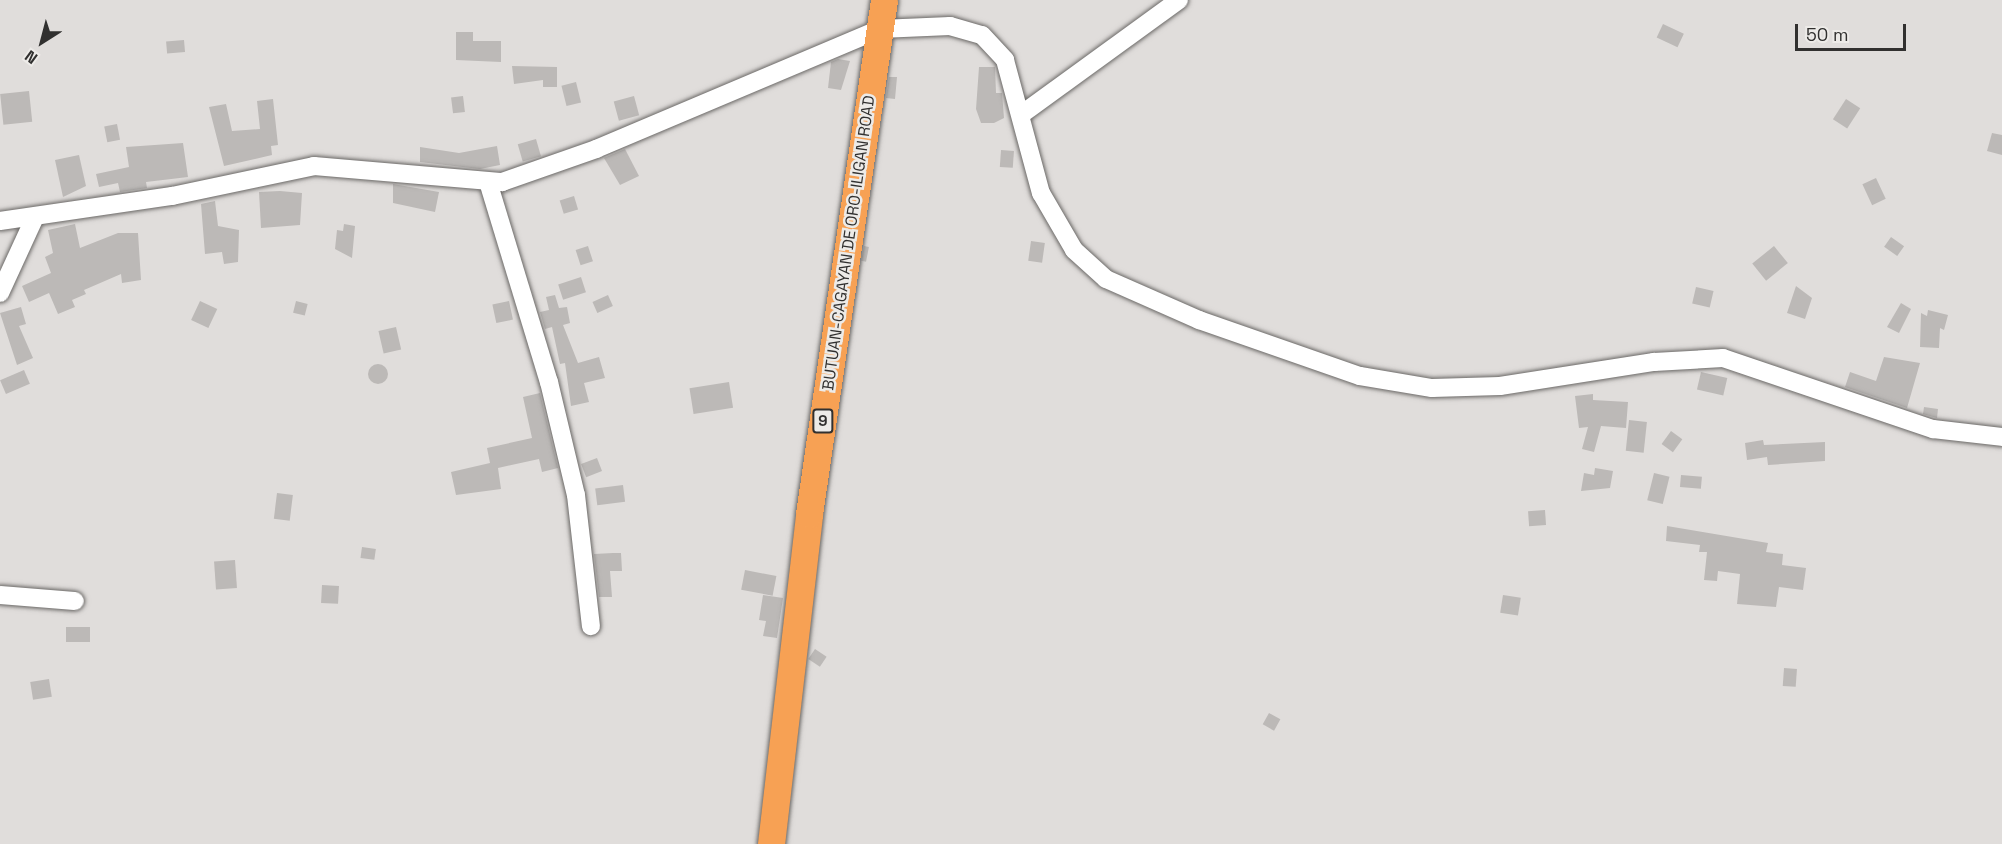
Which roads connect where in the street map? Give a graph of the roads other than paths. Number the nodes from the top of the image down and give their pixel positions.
1 (884, 0) edge
2 (1179, 0) edge
3 (880, 29) junction
4 (1022, 114) junction
5 (489, 185) junction
6 (34, 219) junction
7 (0, 221) edge
8 (0, 293) edge
9 (2002, 437) edge
10 (0, 595) edge
11 (75, 602) dead end
12 (591, 626) dead end
13 (771, 844) edge

1 - 3 highway, BUTUAN-CAGAYAN DE ORO-ILIGAN ROAD / 9
2 - 4 street
3 - 4 street
3 - 5 street
3 - 13 highway, BUTUAN-CAGAYAN DE ORO-ILIGAN ROAD / 9
4 - 9 street
5 - 6 street
5 - 12 street
6 - 7 street
6 - 8 street
10 - 11 street

